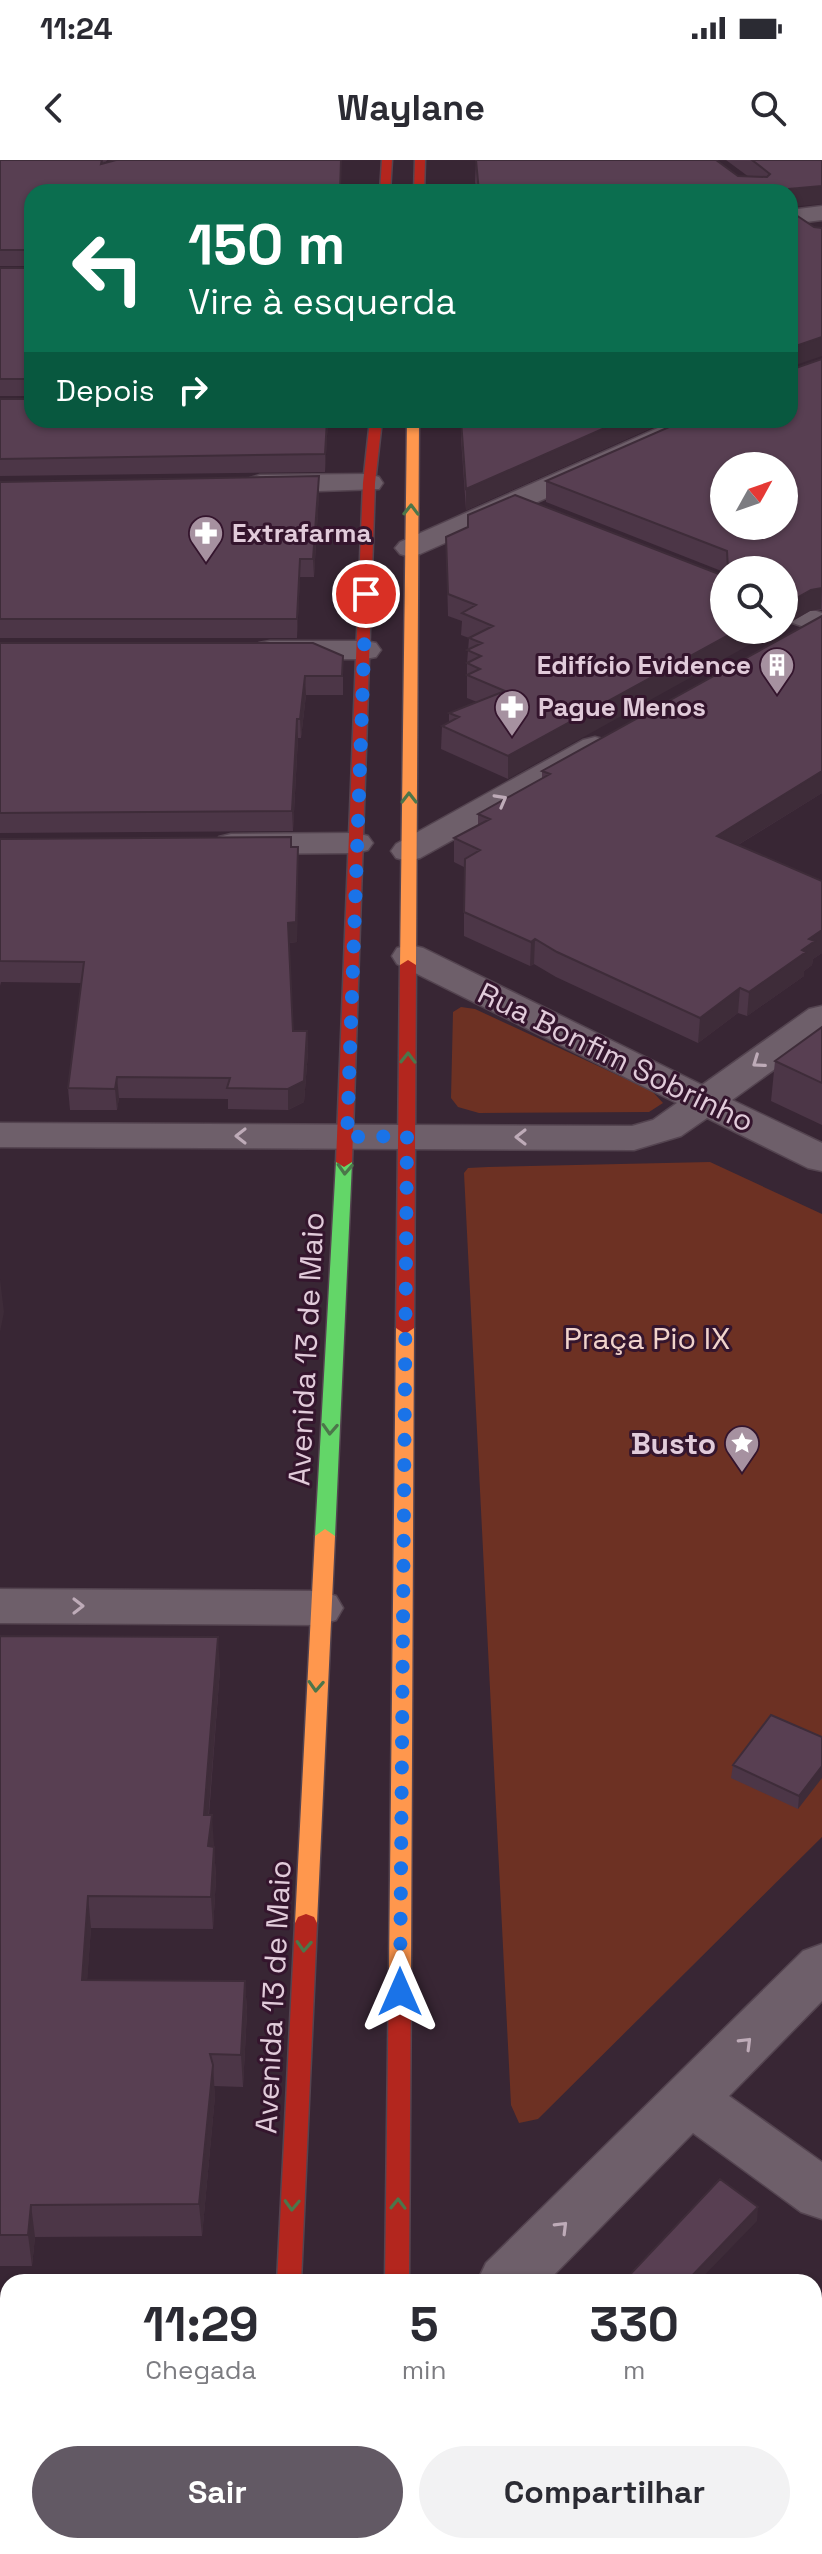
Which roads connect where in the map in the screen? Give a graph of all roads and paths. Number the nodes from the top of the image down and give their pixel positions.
1 (387, 160) edge
2 (420, 160) edge
3 (386, 184) edge
4 (419, 184) edge
5 (822, 213) edge
6 (798, 216) edge
7 (375, 428) edge
8 (413, 428) edge
9 (681, 428) edge
10 (369, 483) junction
11 (231, 485) edge
12 (513, 502) junction
13 (555, 519) edge
14 (410, 548) junction
15 (238, 650) edge
16 (365, 650) junction
17 (625, 731) edge
18 (356, 843) junction
19 (201, 844) edge
20 (408, 851) junction
21 (410, 956) junction
22 (822, 1017) edge
23 (705, 1100) junction
24 (0, 1135) edge
25 (407, 1136) junction
26 (347, 1137) junction
27 (822, 1159) edge
28 (0, 1606) edge
29 (319, 1608) junction
30 (822, 1966) edge
31 (690, 2099) junction
32 (822, 2194) edge
33 (289, 2274) edge
34 (397, 2274) edge
35 (515, 2274) edge

1 - 3 main road
2 - 4 main road
5 - 6 street
7 - 10 main road, Avenida 13 de Maio
14 -> 8 main road
9 - 12 street
10 - 11 street
10 - 16 main road, Avenida 13 de Maio
12 - 13 street
12 - 14 street
20 -> 14 main road
15 - 16 street
16 - 18 main road, Avenida 13 de Maio
20 -> 17 street
18 - 19 street
18 - 26 main road, Avenida 13 de Maio
20 - 21 main road
21 - 23 street, Rua Bonfim Sobrinho
25 -> 21 main road
22 -> 23 street
23 -> 25 street
23 - 27 street, Rua Bonfim Sobrinho
26 -> 24 street
25 - 26 street
34 -> 25 main road
26 -> 29 main road, Avenida 13 de Maio
28 -> 29 street
29 -> 33 main road, Avenida 13 de Maio
31 -> 30 street
31 - 32 street
35 -> 31 street

